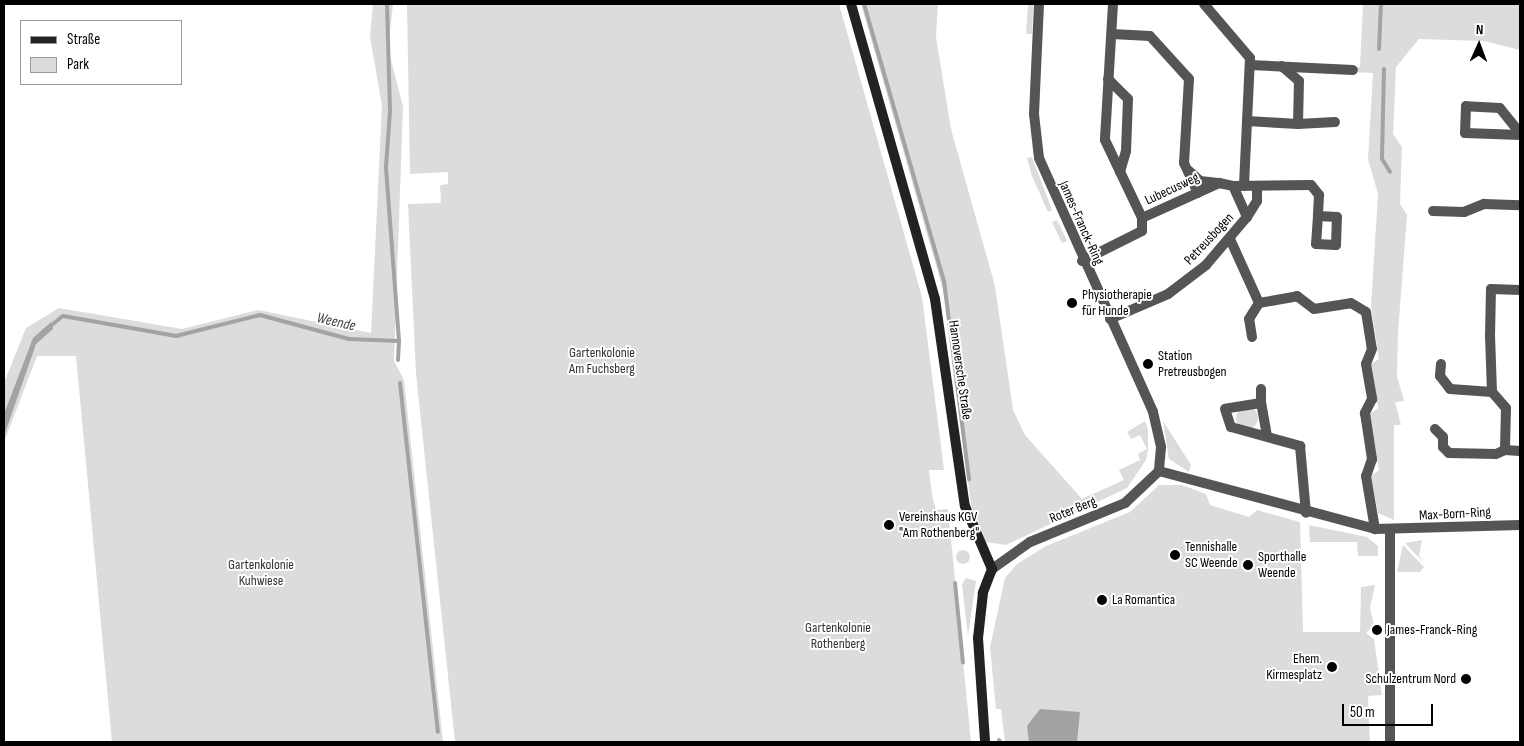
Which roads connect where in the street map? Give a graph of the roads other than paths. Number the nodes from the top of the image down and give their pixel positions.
1 (851, 4) edge
2 (1039, 4) edge
3 (1113, 4) edge
4 (1204, 4) edge
5 (1112, 34) junction
6 (1250, 64) junction
7 (1282, 66) junction
8 (1353, 70) dead end
9 (1108, 79) junction
10 (1247, 121) junction
11 (1335, 122) dead end
12 (1298, 124) junction
13 (1520, 134) edge
14 (1187, 169) junction
15 (1120, 172) junction
16 (1218, 183) junction
17 (1233, 186) junction
18 (1244, 186) junction
19 (1257, 187) junction
20 (1198, 193) junction
21 (1520, 205) edge
22 (1433, 211) dead end
23 (1318, 216) dead end
24 (1247, 217) junction
25 (1142, 218) junction
26 (1230, 239) junction
27 (1082, 260) junction
28 (1520, 290) edge
29 (1259, 303) junction
30 (1110, 319) junction
31 (1252, 337) dead end
32 (1441, 364) dead end
33 (1261, 389) dead end
34 (1492, 392) junction
35 (1261, 403) junction
36 (1435, 429) dead end
37 (1267, 436) junction
38 (1505, 450) junction
39 (1520, 451) edge
40 (1159, 471) junction
41 (1306, 513) junction
42 (1520, 525) edge
43 (1375, 529) junction
44 (1390, 530) junction
45 (992, 569) junction
46 (985, 742) edge
47 (1390, 742) edge

1 - 45 street, Hannoversche Straße
2 - 27 street, James-Franck-Ring
3 - 5 street
4 - 6 street
5 - 9 street
5 - 14 street
6 - 7 street
6 - 10 street
7 - 8 street
7 - 12 street
9 - 15 street
9 - 15 street
10 - 12 street
10 - 18 street
11 - 12 street
13 - 13 street
14 - 16 street
14 - 20 street
15 - 25 street
16 - 17 street, Lubecusweg
16 - 20 street, Lubecusweg
17 - 18 street
17 - 24 street, Petreusbogen
18 - 19 street
19 - 23 street
19 - 24 street, Petreusbogen
20 - 25 street, Lubecusweg
21 - 22 street
24 - 26 street, Petreusbogen
25 - 27 street, Lubecusweg
26 - 29 street
26 - 30 street, Petreusbogen
27 - 30 street, James-Franck-Ring
28 - 34 street
29 - 31 street
29 - 43 street
30 - 40 street, James-Franck-Ring
32 - 34 street
33 - 35 street
34 - 38 street
35 - 37 street
35 - 37 street
36 - 38 street
37 - 41 street
38 - 39 street
40 - 41 street
40 - 45 street, Roter Berg
41 - 43 street
42 - 44 street, Max-Born-Ring
43 - 44 street
44 - 47 street
45 - 46 street

